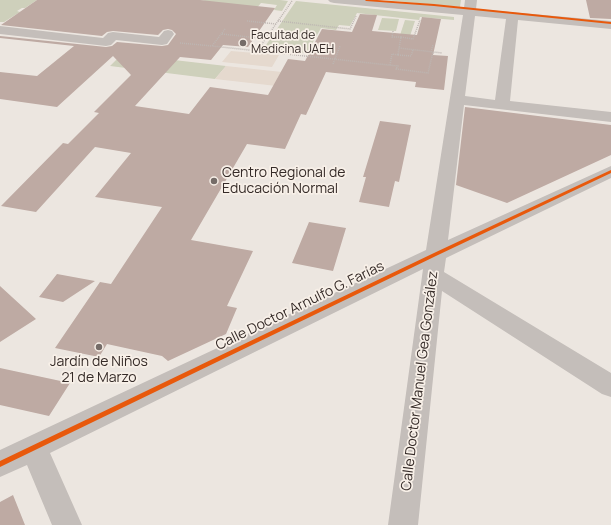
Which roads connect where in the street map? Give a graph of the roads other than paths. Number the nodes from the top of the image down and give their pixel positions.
1 (334, 0) edge
2 (470, 6) edge
3 (512, 16) junction
4 (611, 25) edge
5 (0, 30) edge
6 (165, 38) road end
7 (456, 100) junction
8 (502, 105) junction
9 (611, 117) edge
10 (611, 171) edge
11 (434, 264) junction
12 (611, 386) edge
13 (34, 448) junction
14 (0, 464) edge
15 (67, 525) edge
16 (403, 525) edge

1 - 2 street
2 - 3 street
2 - 7 street, Calle Doctor Manuel Gea González
3 - 4 street
3 - 8 street
5 - 6 street
7 - 8 street
7 - 11 street, Calle Doctor Manuel Gea González
8 - 9 street
10 - 11 street, Calle Doctor Arnulfo G. Farías
11 - 12 street
11 - 13 street, Calle Doctor Arnulfo G. Farías
11 - 16 street, Calle Doctor Manuel Gea González
13 - 14 street, Calle Doctor Arnulfo G. Farías
13 - 15 street

